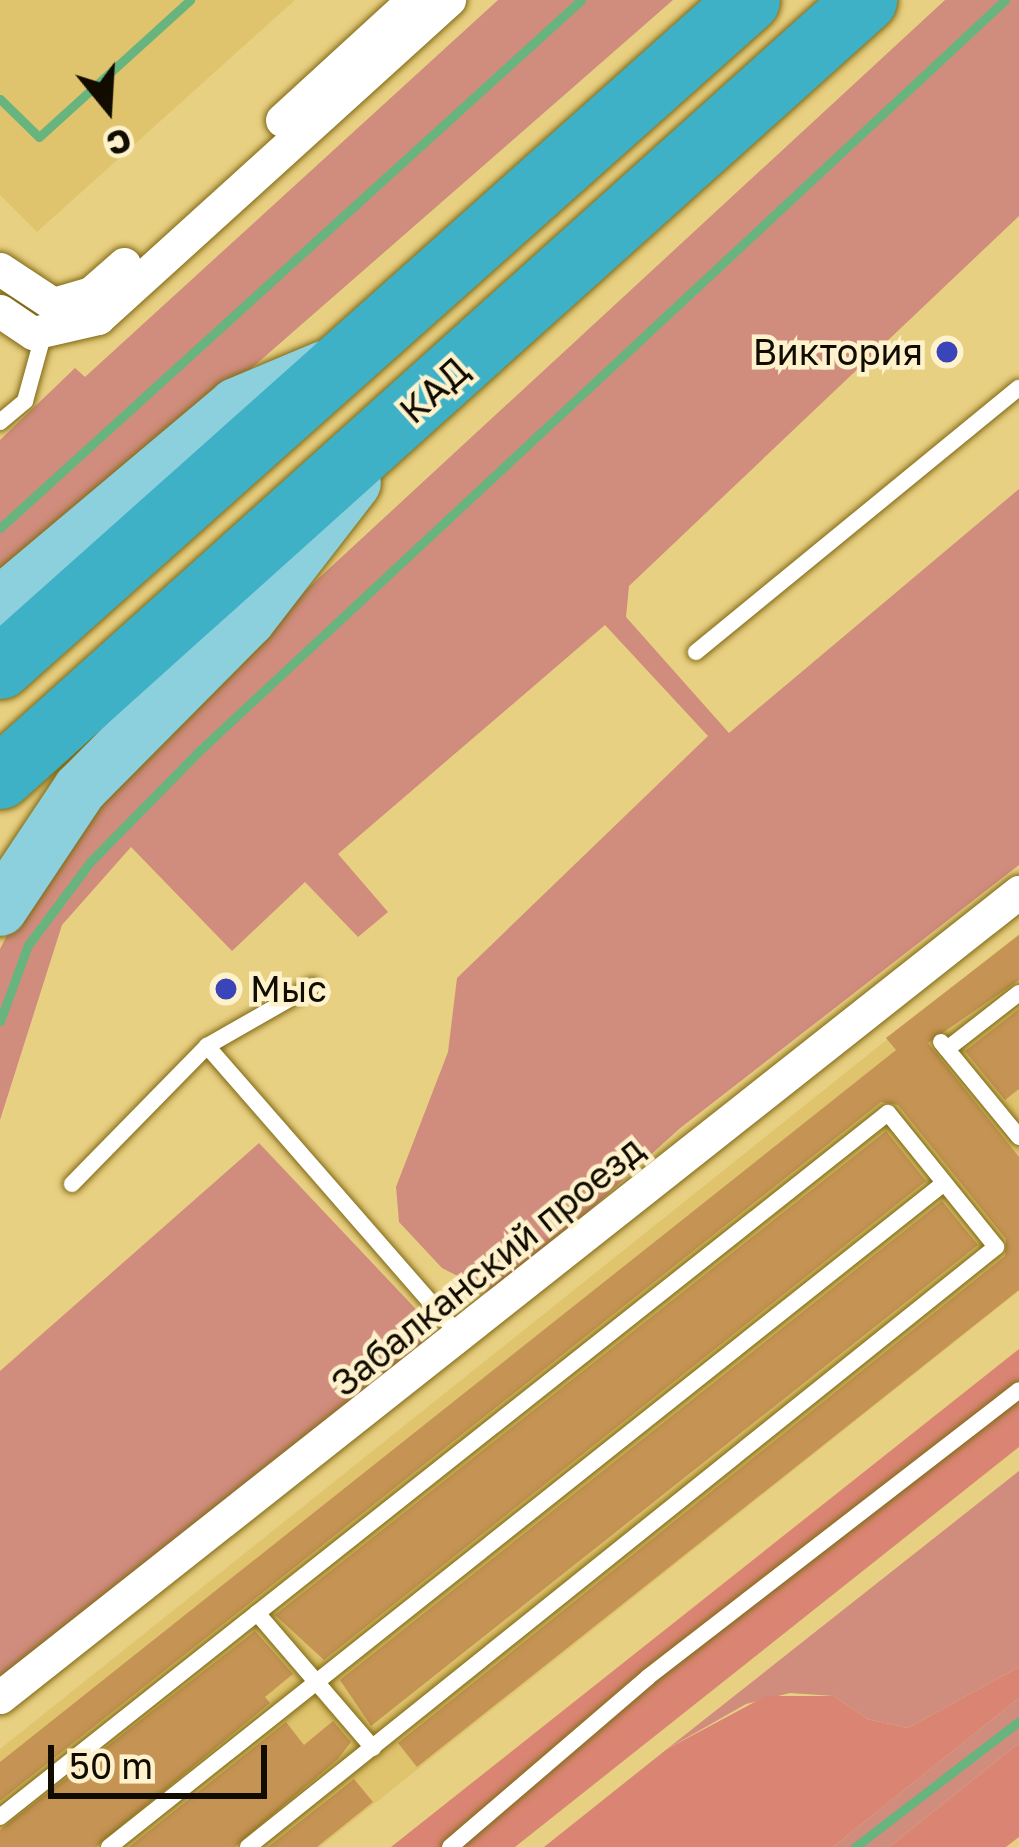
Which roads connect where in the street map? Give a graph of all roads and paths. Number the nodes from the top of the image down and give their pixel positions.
1 (413, 0) edge
2 (448, 0) edge
3 (748, 0) edge
4 (865, 0) edge
5 (0, 269) edge
6 (0, 311) edge
7 (48, 319) junction
8 (359, 353) junction
9 (1019, 388) edge
10 (405, 416) junction
11 (0, 422) edge
12 (0, 604) edge
13 (695, 652) dead end
14 (0, 667) edge
15 (0, 777) edge
16 (1019, 892) edge
17 (0, 909) edge
18 (312, 986) dead end
19 (1019, 992) edge
20 (207, 1046) junction
21 (1013, 1117) edge
22 (1019, 1137) edge
23 (944, 1183) junction
24 (72, 1184) dead end
25 (461, 1336) junction
26 (1019, 1390) edge
27 (257, 1613) junction
28 (319, 1681) junction
29 (0, 1697) edge
30 (373, 1748) junction
31 (0, 1817) edge
32 (109, 1847) edge
33 (248, 1847) edge
34 (449, 1847) edge

1 - 7 street
2 - 7 street
3 - 8 highway
4 - 10 highway, КАД
5 - 7 street
6 - 7 street
7 - 11 lane
8 - 12 main road
8 - 14 highway
9 - 13 lane
10 - 15 highway, КАД
10 - 17 main road
16 - 25 street, Забалканский проезд
18 - 20 lane
19 - 21 lane
20 - 24 lane
20 - 25 lane
21 - 22 lane
23 - 27 lane
23 - 28 lane
23 - 30 lane
25 - 29 street, Забалканский проезд
26 - 34 lane
27 - 28 lane
27 - 31 lane
28 - 30 lane
28 - 32 lane
30 - 33 lane

